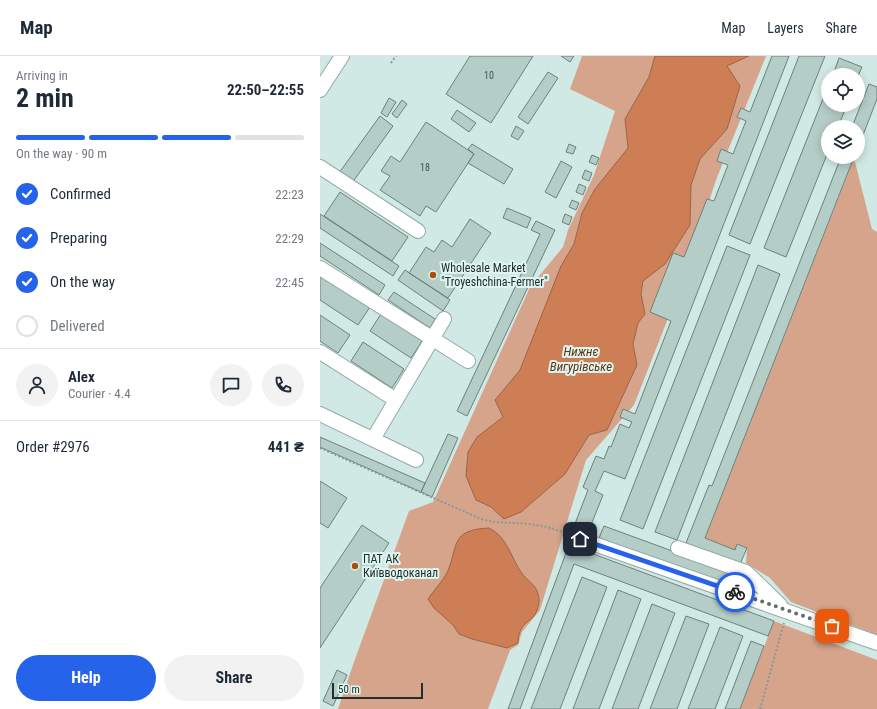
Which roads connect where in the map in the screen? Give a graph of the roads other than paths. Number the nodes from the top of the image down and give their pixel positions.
1 (342, 56) edge
2 (320, 90) edge
3 (320, 167) edge
4 (418, 231) dead end
5 (320, 268) edge
6 (444, 319) dead end
7 (432, 339) junction
8 (320, 352) edge
9 (468, 361) dead end
10 (396, 400) junction
11 (320, 414) edge
12 (373, 439) junction
13 (416, 460) dead end
14 (580, 539) road end
15 (678, 548) dead end
16 (785, 609) junction
17 (877, 643) edge

1 - 2 street
3 - 4 street
5 - 7 street
6 - 7 street
7 - 9 street
7 - 10 street
8 - 10 street
10 - 12 street
11 - 12 street
12 - 13 street
14 - 16 street
15 - 16 street
16 - 17 street

